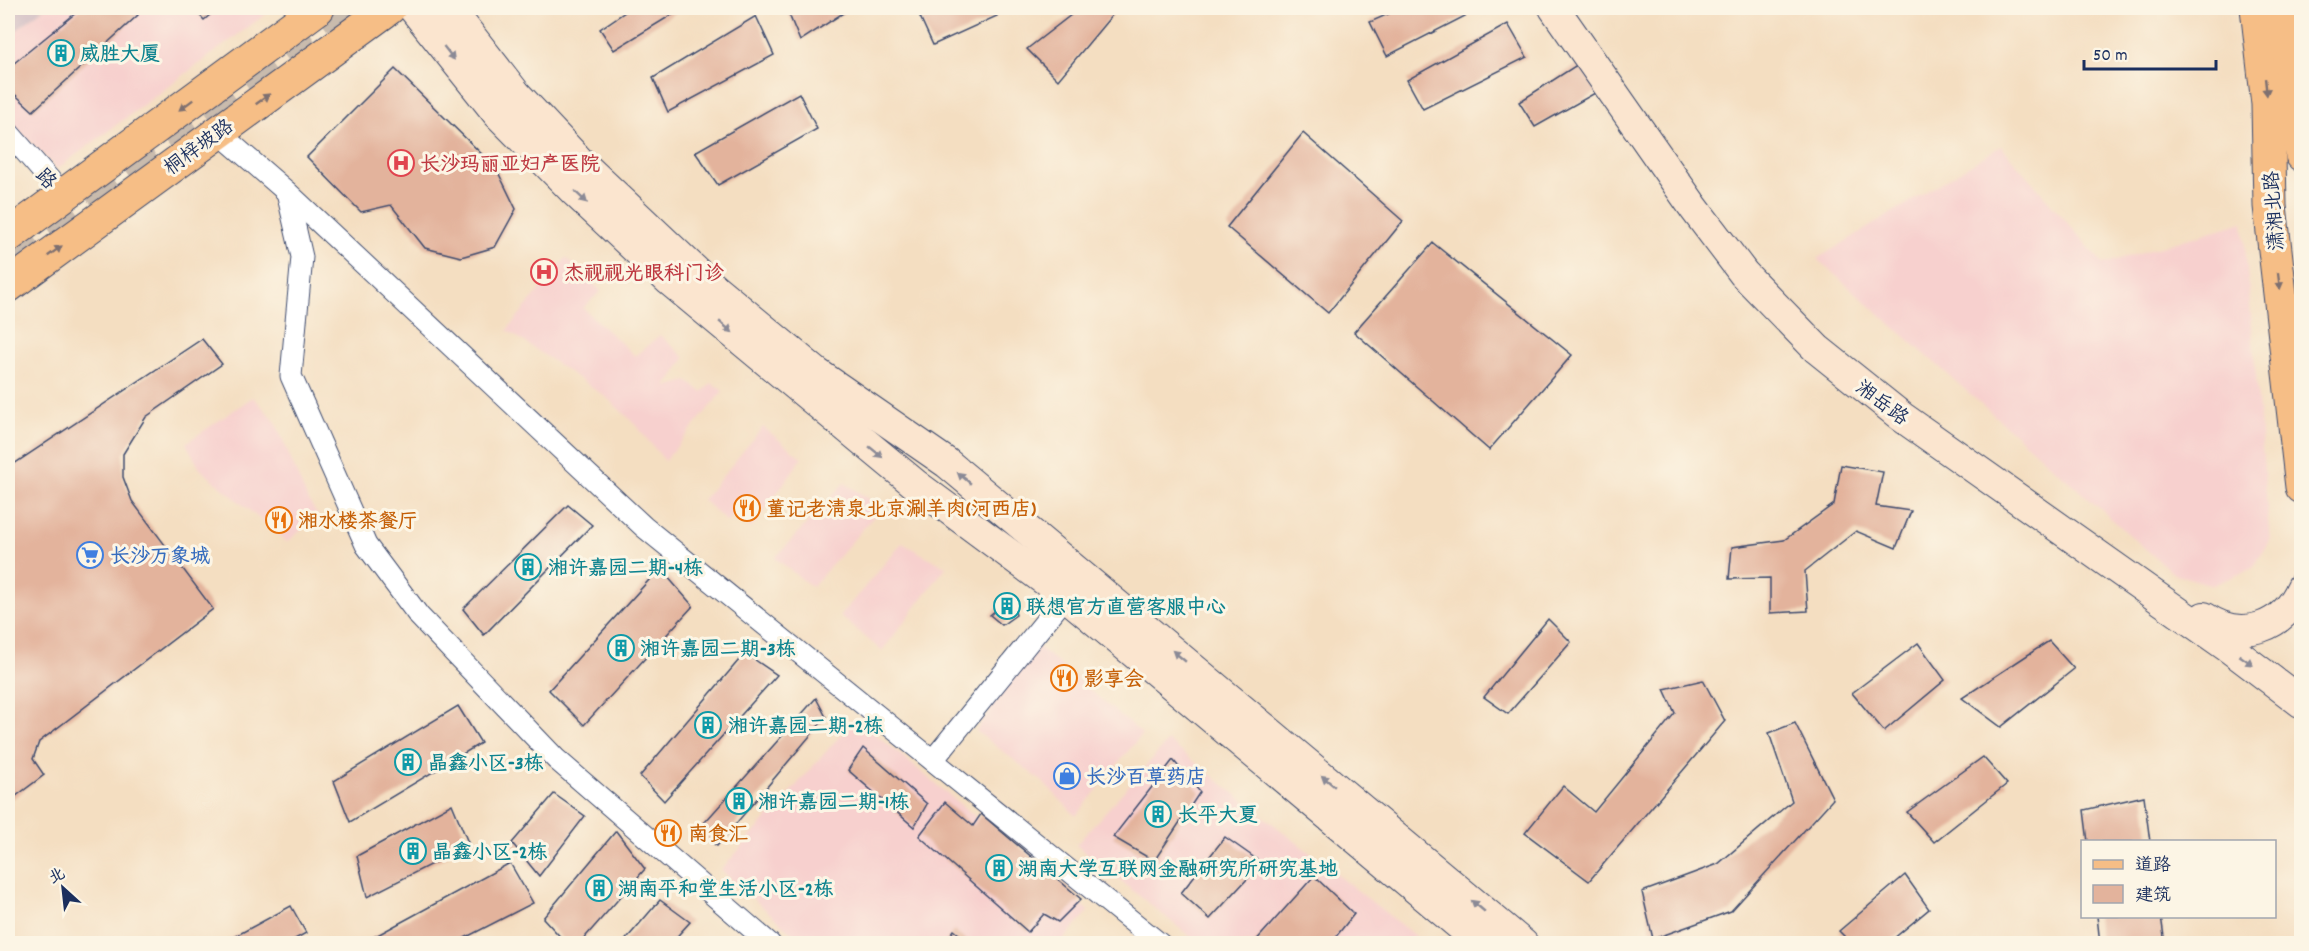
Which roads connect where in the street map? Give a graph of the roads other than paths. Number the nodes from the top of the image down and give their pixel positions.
1 (318, 8) edge
2 (389, 8) edge
3 (413, 8) edge
4 (450, 8) edge
5 (1554, 8) edge
6 (1570, 8) edge
7 (2257, 8) edge
8 (2284, 8) edge
9 (8, 132) edge
10 (218, 132) junction
11 (2301, 154) edge
12 (287, 192) junction
13 (64, 196) junction
14 (8, 236) edge
15 (8, 286) edge
16 (2301, 487) edge
17 (2301, 587) edge
18 (1066, 596) junction
19 (2301, 703) edge
20 (933, 760) junction
21 (770, 944) edge
22 (1160, 944) edge
23 (1482, 944) edge
24 (1523, 944) edge

1 -> 13 main road, 桐梓坡路
10 -> 2 main road, 桐梓坡路
3 -> 18 main road
24 -> 4 main road
5 -> 19 main road, 湘岳路
6 - 17 main road, 湘岳路
7 -> 16 main road, 潇湘北路
8 - 11 main road, 潇湘北路
9 - 13 street, 路
10 - 12 street
15 -> 10 main road, 桐梓坡路
12 - 20 street
12 - 21 street
13 - 14 main road, 桐梓坡路
18 - 20 street
18 - 23 main road
20 - 22 street

